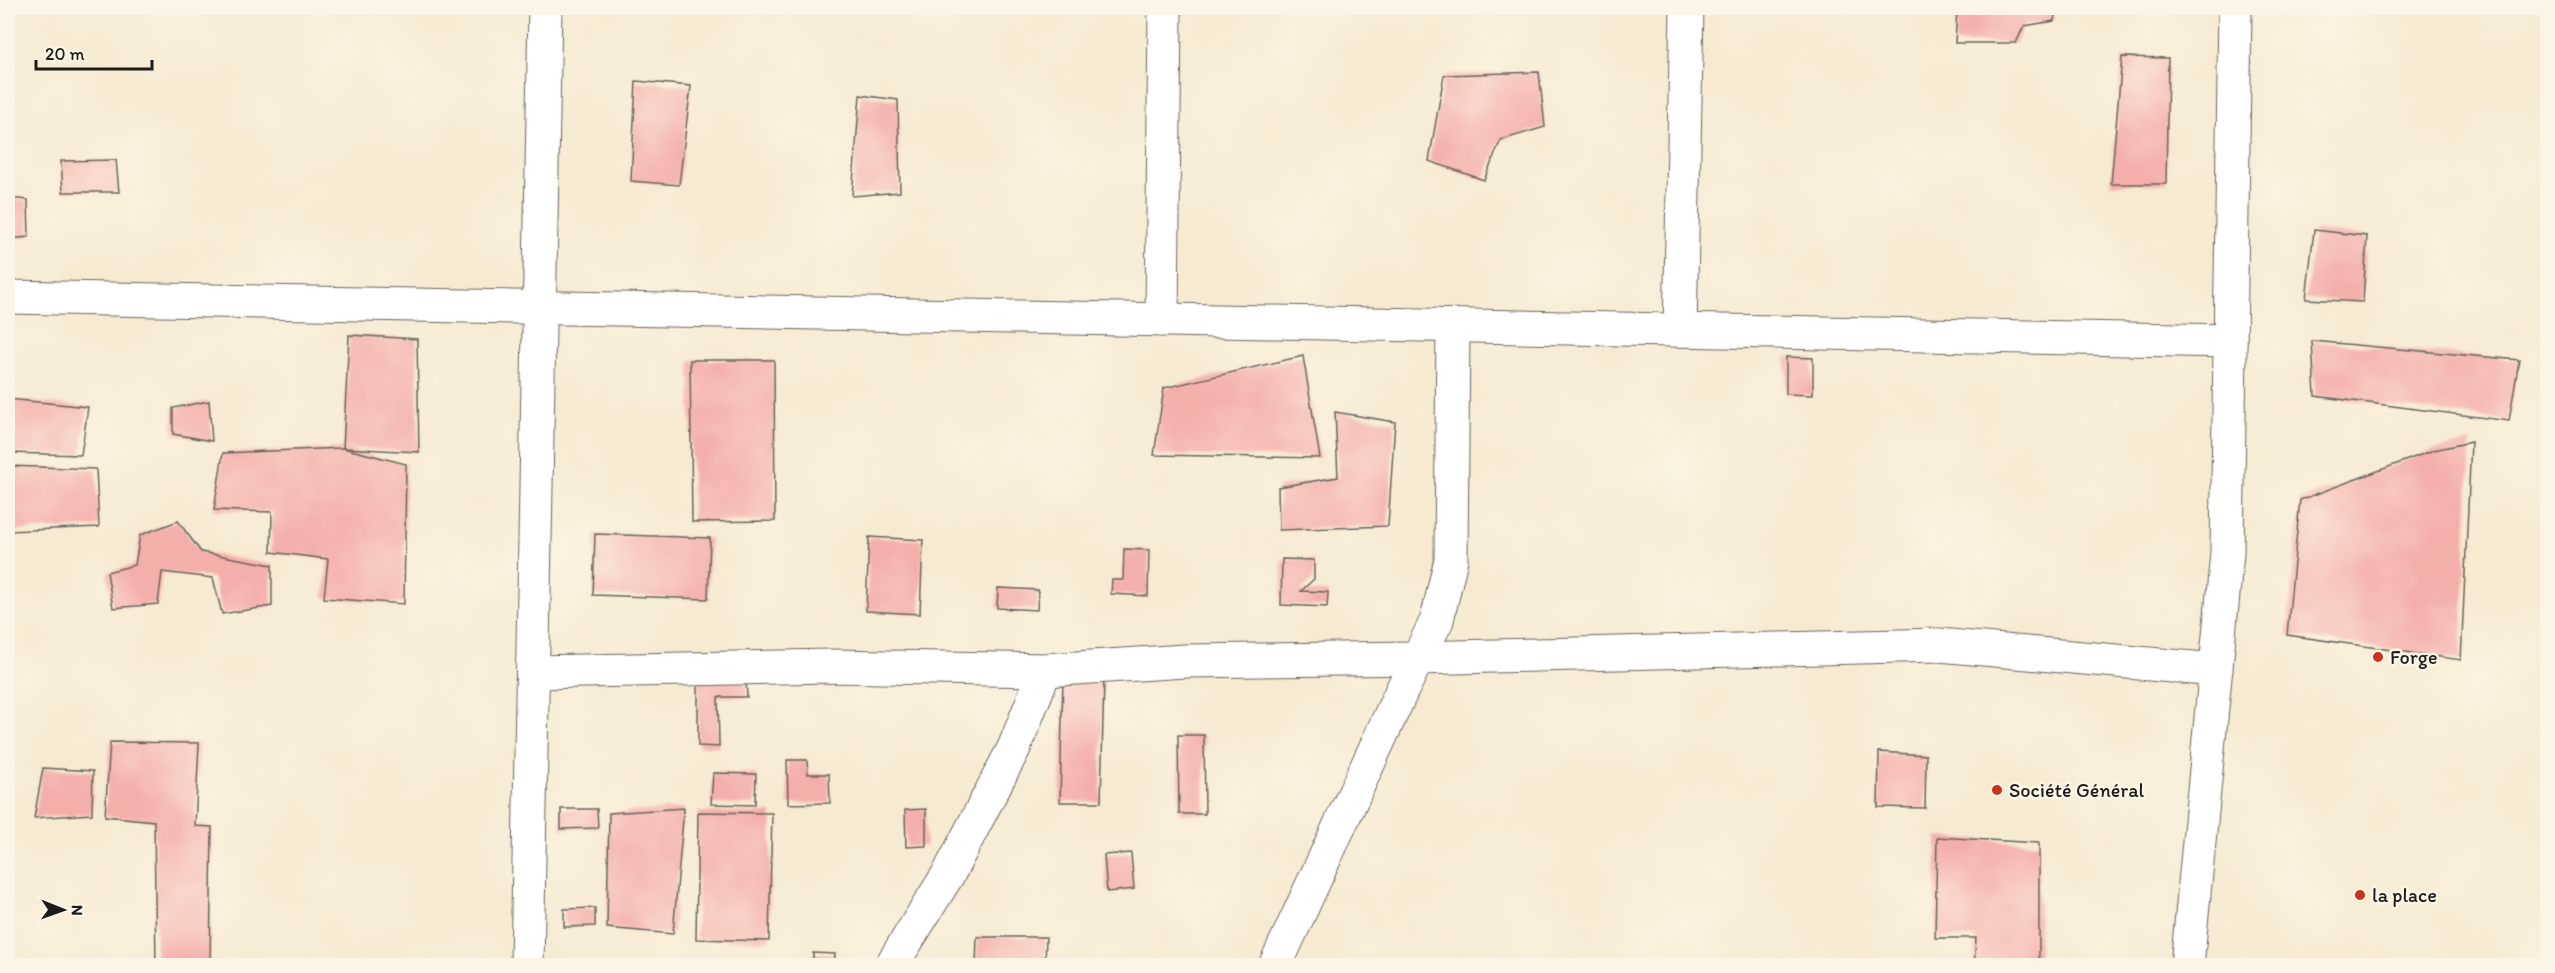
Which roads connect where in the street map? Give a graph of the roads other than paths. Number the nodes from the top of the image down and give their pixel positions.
1 (545, 8) edge
2 (1165, 8) edge
3 (1688, 8) edge
4 (2235, 8) edge
5 (8, 297) edge
6 (540, 308) junction
7 (1162, 320) junction
8 (1453, 326) junction
9 (1680, 330) junction
10 (2230, 340) junction
11 (1418, 658) junction
12 (1045, 670) junction
13 (2216, 670) junction
14 (533, 672) junction
15 (527, 966) edge
16 (891, 966) edge
17 (1275, 966) edge
18 (2187, 966) edge

1 - 6 street
2 - 7 street
3 - 9 street
4 - 10 street
5 - 6 street
6 - 7 street
6 - 14 street
7 - 8 street
8 - 9 street
8 - 11 street
9 - 10 street
10 - 13 street
11 - 12 street
11 - 13 street
11 - 17 street
12 - 14 street
12 - 16 street
13 - 18 street
14 - 15 street

